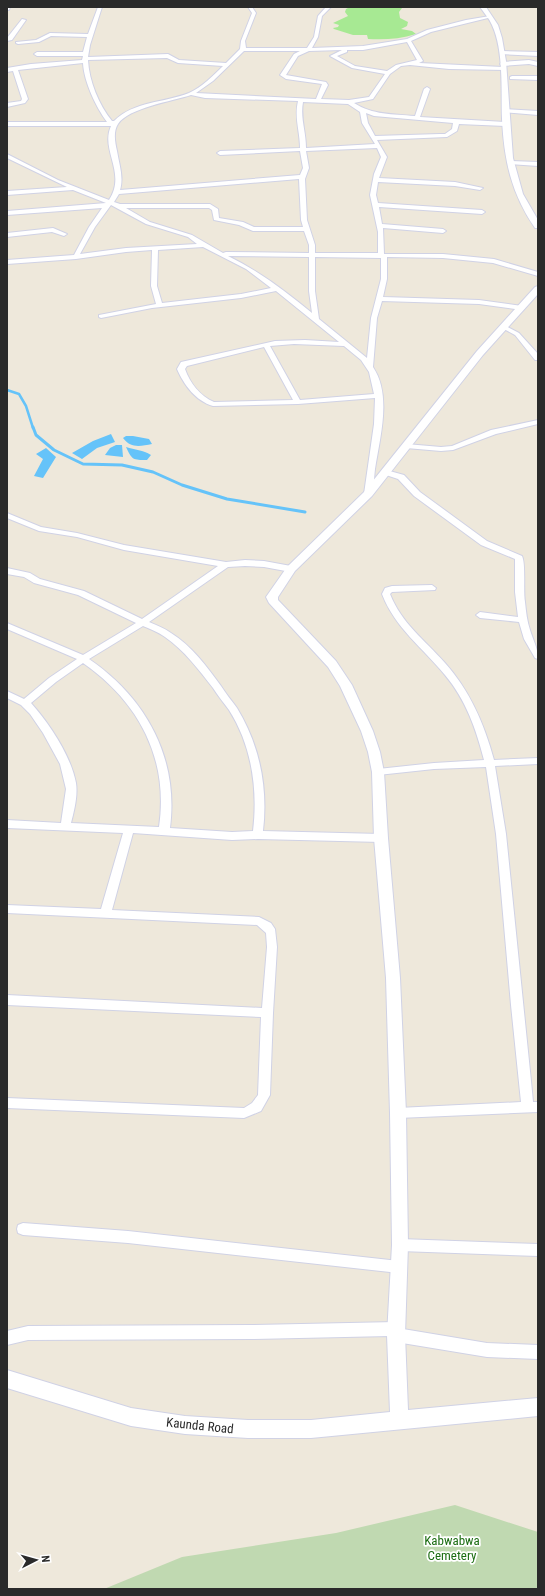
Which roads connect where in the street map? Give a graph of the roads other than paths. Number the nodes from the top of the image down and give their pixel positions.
1 (100, 7) edge
2 (250, 7) edge
3 (329, 7) edge
4 (483, 7) edge
5 (490, 17) junction
6 (24, 20) dead end
7 (90, 36) junction
8 (7, 40) edge
9 (408, 40) junction
10 (18, 42) dead end
11 (353, 49) junction
12 (243, 50) junction
13 (308, 50) junction
14 (502, 53) junction
15 (37, 54) dead end
16 (538, 54) edge
17 (85, 58) junction
18 (412, 64) junction
19 (538, 64) edge
20 (227, 66) junction
21 (503, 66) junction
22 (15, 68) junction
23 (7, 70) edge
24 (388, 73) junction
25 (512, 78) dead end
26 (538, 78) edge
27 (427, 89) dead end
28 (192, 94) junction
29 (301, 100) junction
30 (318, 101) junction
31 (349, 102) junction
32 (7, 105) edge
33 (363, 111) junction
34 (505, 111) junction
35 (538, 113) edge
36 (417, 118) junction
37 (456, 122) junction
38 (7, 124) edge
39 (115, 124) junction
40 (505, 124) junction
41 (374, 138) junction
42 (378, 146) junction
43 (302, 149) junction
44 (220, 152) dead end
45 (7, 156) edge
46 (511, 163) junction
47 (538, 164) edge
48 (302, 177) junction
49 (376, 180) junction
50 (74, 188) junction
51 (480, 188) dead end
52 (117, 192) junction
53 (7, 193) edge
54 (109, 204) junction
55 (374, 205) junction
56 (119, 206) junction
57 (482, 212) dead end
58 (7, 213) edge
59 (380, 226) junction
60 (538, 226) edge
61 (307, 229) junction
62 (443, 231) dead end
63 (64, 234) dead end
64 (7, 235) edge
65 (205, 245) junction
66 (155, 248) junction
67 (220, 254) junction
68 (311, 256) junction
69 (382, 256) junction
70 (76, 257) junction
71 (7, 262) edge
72 (538, 274) edge
73 (278, 289) junction
74 (538, 289) edge
75 (378, 299) junction
76 (160, 305) junction
77 (522, 308) junction
78 (101, 316) dead end
79 (316, 320) junction
80 (504, 327) junction
81 (345, 344) junction
82 (266, 345) junction
83 (538, 358) edge
84 (370, 366) junction
85 (378, 396) junction
86 (298, 402) junction
87 (538, 422) edge
88 (406, 446) junction
89 (386, 472) junction
90 (368, 494) junction
91 (7, 515) edge
92 (226, 565) junction
93 (291, 569) junction
94 (7, 571) edge
95 (432, 588) dead end
96 (480, 615) dead end
97 (522, 620) junction
98 (144, 622) junction
99 (7, 626) edge
100 (538, 656) edge
101 (82, 658) junction
102 (7, 694) edge
103 (25, 703) junction
104 (538, 761) edge
105 (490, 763) junction
106 (378, 772) junction
107 (7, 824) edge
108 (65, 826) junction
109 (129, 830) junction
110 (164, 831) junction
111 (258, 835) junction
112 (381, 838) junction
113 (7, 909) edge
114 (106, 912) junction
115 (7, 1000) edge
116 (267, 1013) junction
117 (7, 1103) edge
118 (533, 1107) edge
119 (398, 1113) junction
120 (23, 1229) dead end
121 (400, 1245) junction
122 (538, 1250) edge
123 (399, 1267) junction
124 (396, 1332) junction
125 (7, 1338) edge
126 (538, 1352) edge
127 (7, 1379) edge
128 (538, 1407) edge
129 (399, 1420) junction

1 - 7 street
2 - 12 street
3 - 13 street
4 - 5 street
5 - 9 street
5 - 14 street
6 - 8 street
7 - 10 street
7 - 17 street
9 - 11 street
9 - 18 street
11 - 13 street
11 - 24 street
12 - 13 street
12 - 20 street
13 - 30 street
14 - 16 street
14 - 21 street
15 - 17 street
17 - 20 street
17 - 22 street
17 - 39 street
18 - 21 street
18 - 24 street
19 - 21 street
20 - 28 street
21 - 34 street
22 - 23 street
22 - 32 street
24 - 31 street
25 - 26 street
27 - 36 street
28 - 29 street
28 - 39 street
29 - 30 street
29 - 43 street
30 - 31 street
31 - 33 street
33 - 36 street
33 - 41 street
34 - 35 street
34 - 40 street
36 - 37 street
37 - 40 street
37 - 41 street
38 - 39 street
39 - 52 street
40 - 46 street
41 - 42 street
42 - 43 street
42 - 49 street
43 - 44 street
43 - 48 street
45 - 50 street
46 - 47 street
46 - 60 street
48 - 52 street
48 - 61 street
49 - 51 street
49 - 55 street
50 - 53 street
50 - 54 street
52 - 54 street
54 - 56 street
54 - 58 street
54 - 70 street
55 - 57 street
55 - 59 street
56 - 61 street
56 - 65 street
59 - 62 street
59 - 69 street
61 - 68 street
63 - 64 street
65 - 66 street
65 - 67 street
66 - 70 street
66 - 76 street
67 - 68 street
67 - 73 street
68 - 69 street
68 - 79 street
69 - 72 street
69 - 75 street
70 - 71 street
73 - 76 street
73 - 79 street
74 - 77 street
75 - 77 street
75 - 84 street
76 - 78 street
77 - 80 street
79 - 81 street
80 - 83 street
80 - 88 street
81 - 82 street
81 - 84 street
82 - 86 street
82 - 86 street
84 - 85 street
85 - 86 street
85 - 90 street
87 - 88 street
88 - 89 street
89 - 90 street
89 - 97 street
90 - 93 street
91 - 92 street
92 - 93 street
92 - 98 street
93 - 106 street
94 - 98 street
95 - 105 street
96 - 97 street
97 - 100 street
98 - 101 street
98 - 111 street
99 - 101 street
101 - 103 street
101 - 110 street
102 - 103 street
103 - 108 street
104 - 105 street
105 - 106 street
105 - 118 street
106 - 112 street
107 - 108 street
108 - 109 street
109 - 110 street
109 - 114 street
110 - 111 street
111 - 112 street
112 - 119 street
113 - 114 street
114 - 116 street
115 - 116 street
116 - 117 street
118 - 119 street
119 - 121 street
120 - 123 street
121 - 122 street
121 - 123 street
123 - 124 street
124 - 125 street
124 - 126 street
124 - 129 street
127 - 129 street, Kaunda Road
128 - 129 street, Kaunda Road

